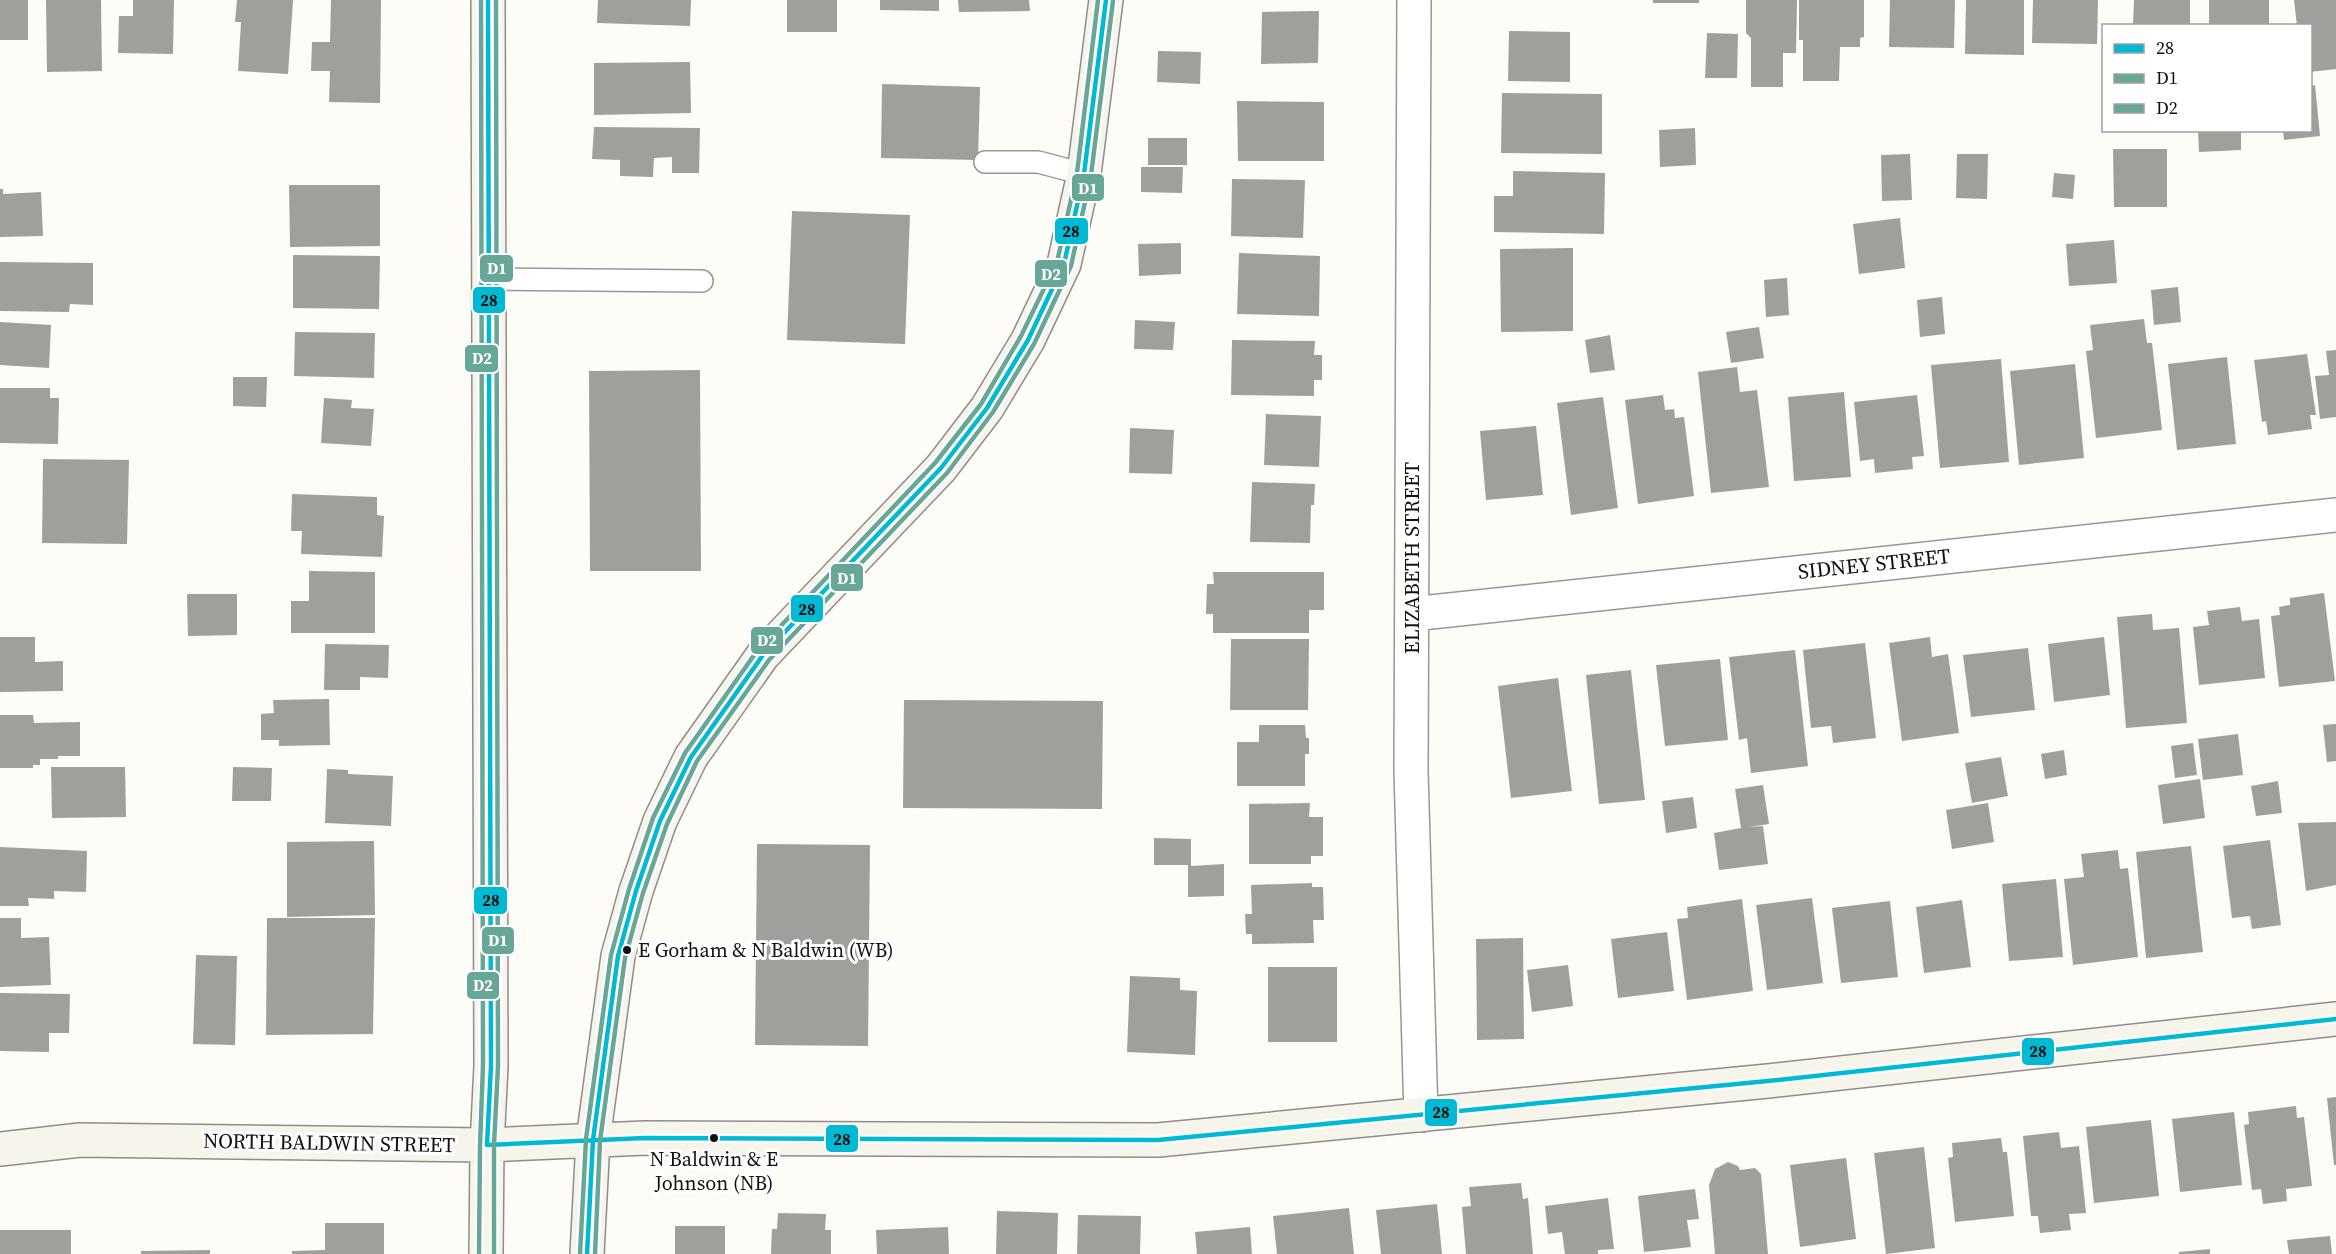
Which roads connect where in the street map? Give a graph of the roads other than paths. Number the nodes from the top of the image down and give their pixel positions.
1 (488, 0) edge
2 (1106, 0) edge
3 (1414, 0) edge
4 (985, 162) dead end
5 (1084, 174) junction
6 (489, 279) junction
7 (702, 281) dead end
8 (2336, 515) edge
9 (1412, 614) junction
10 (2336, 1019) edge
11 (1421, 1116) junction
12 (0, 1127) edge
13 (80, 1140) junction
14 (593, 1140) junction
15 (487, 1145) junction
16 (0, 1149) edge
17 (486, 1254) edge
18 (587, 1254) edge

1 - 6 main road
2 - 5 main road
3 - 9 street, ELIZABETH STREET
4 - 5 lane
5 - 14 main road
6 - 7 lane
6 - 15 main road
8 - 9 street, SIDNEY STREET
9 - 11 street, ELIZABETH STREET
10 - 11 main road, NORTH BALDWIN STREET
11 - 14 main road, NORTH BALDWIN STREET
12 - 13 main road, NORTH BALDWIN STREET
13 - 15 main road, NORTH BALDWIN STREET
13 - 16 main road, NORTH BALDWIN STREET
14 - 15 main road, NORTH BALDWIN STREET
14 - 18 main road
15 - 17 main road

